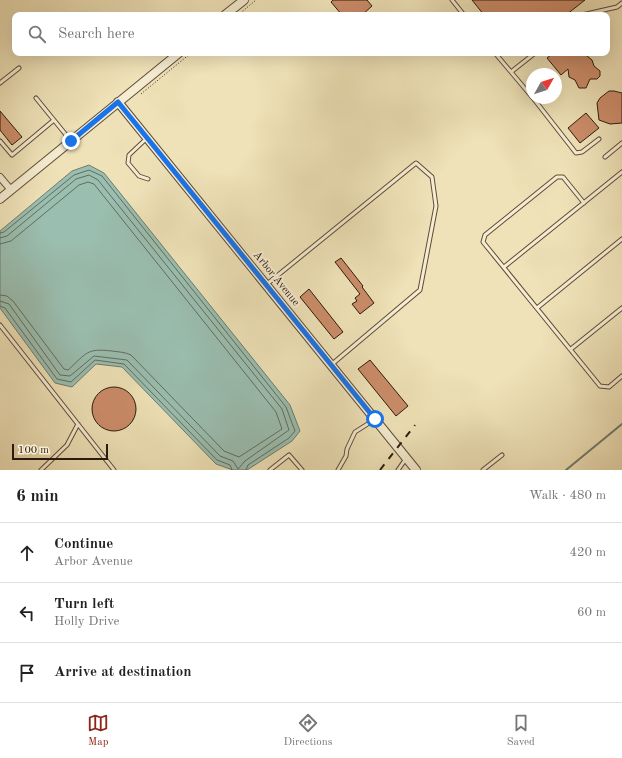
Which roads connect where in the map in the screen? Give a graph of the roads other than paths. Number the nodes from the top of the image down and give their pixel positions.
1 (244, 0) edge
2 (452, 0) edge
3 (622, 3) edge
4 (230, 12) edge
5 (462, 12) edge
6 (595, 12) edge
7 (175, 56) edge
8 (498, 56) edge
9 (530, 56) edge
10 (19, 68) dead end
11 (511, 72) junction
12 (0, 83) edge
13 (526, 91) edge
14 (36, 98) dead end
15 (118, 102) junction
16 (537, 104) edge
17 (54, 120) junction
18 (147, 138) junction
19 (599, 139) dead end
20 (71, 141) junction
21 (0, 142) edge
22 (622, 143) edge
23 (605, 157) dead end
24 (622, 172) edge
25 (0, 177) edge
26 (148, 178) dead end
27 (11, 190) junction
28 (0, 199) edge
29 (584, 203) junction
30 (622, 239) edge
31 (504, 268) junction
32 (266, 285) junction
33 (537, 308) junction
34 (622, 308) edge
35 (0, 325) edge
36 (571, 349) junction
37 (331, 365) junction
38 (622, 376) edge
39 (375, 419) junction
40 (78, 424) junction
41 (502, 455) dead end
42 (406, 458) junction
43 (41, 470) edge
44 (114, 470) edge
45 (270, 470) edge
46 (302, 470) edge
47 (338, 470) edge
48 (398, 470) edge
49 (416, 470) edge
50 (483, 470) edge

1 - 4 street
2 - 5 lane
3 - 6 lane
7 - 15 street
8 - 11 lane
9 - 11 lane
10 - 12 lane
11 - 13 lane
14 - 17 lane
15 - 18 street, Arbor Avenue
15 - 20 street
16 - 19 lane
17 - 20 lane
17 - 21 lane
18 - 26 lane
18 - 32 street, Arbor Avenue
20 - 27 street
22 - 23 lane
24 - 29 lane
25 - 27 street
27 - 28 street
29 - 31 lane
29 - 31 lane
30 - 33 lane
31 - 33 lane
32 - 37 street, Arbor Avenue
32 - 37 lane
33 - 36 lane
34 - 36 lane
35 - 40 lane
36 - 38 lane
37 - 39 street, Arbor Avenue
39 - 42 street, Arbor Avenue
39 - 47 lane
40 - 43 lane
40 - 44 lane
41 - 50 lane
42 - 48 lane
42 - 49 street, Arbor Avenue
45 - 46 lane

